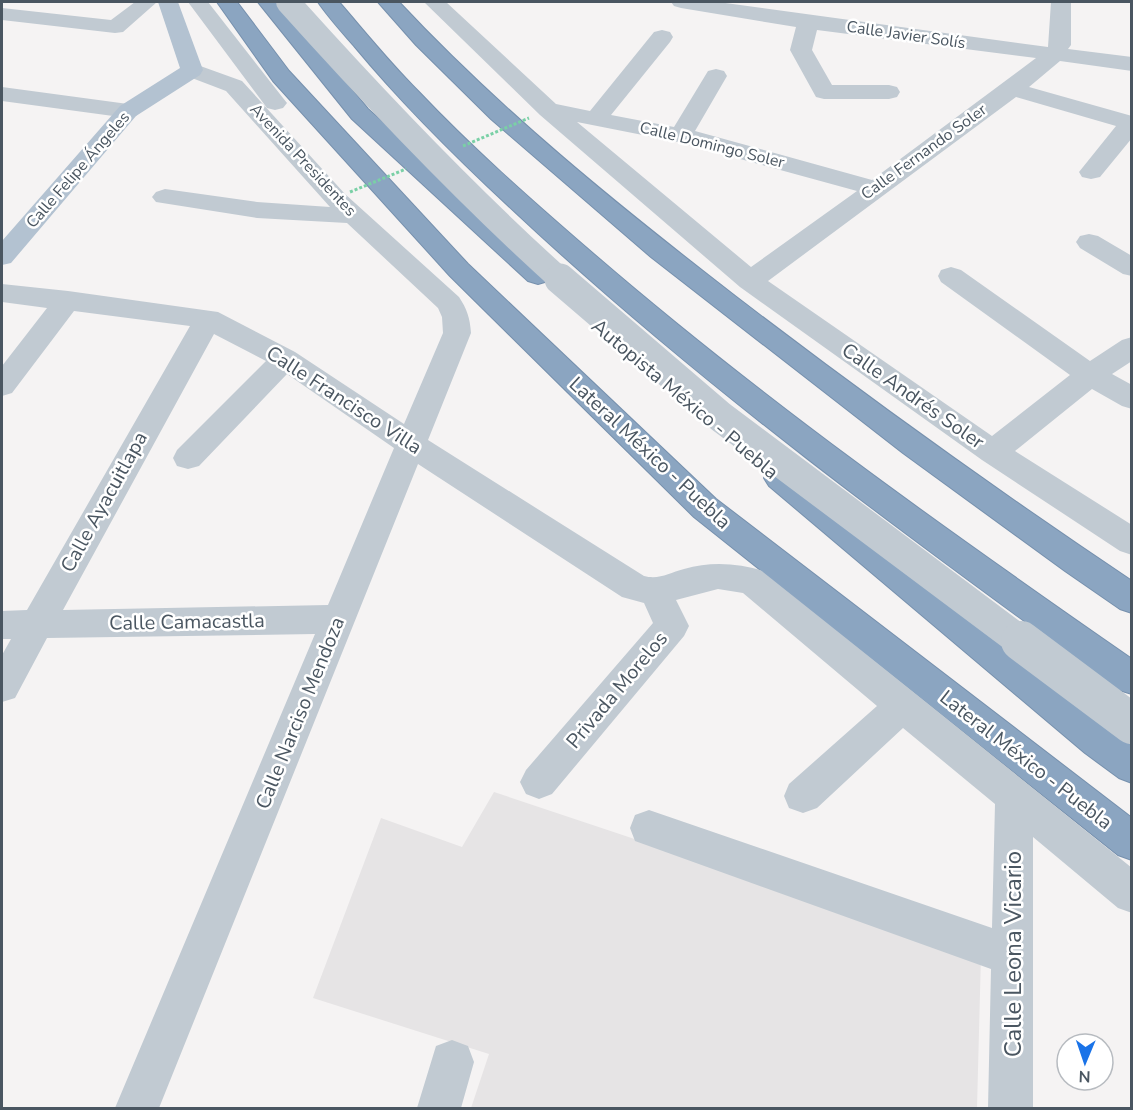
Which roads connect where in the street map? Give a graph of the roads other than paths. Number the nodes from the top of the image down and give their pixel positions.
1 (147, 2) edge
2 (168, 2) edge
3 (198, 2) edge
4 (227, 2) edge
5 (268, 2) edge
6 (288, 2) edge
7 (305, 2) edge
8 (328, 2) edge
9 (388, 2) edge
10 (434, 2) edge
11 (681, 2) edge
12 (1061, 2) edge
13 (2, 14) edge
14 (808, 22) junction
15 (662, 37) dead end
16 (1054, 55) junction
17 (1131, 64) edge
18 (192, 70) junction
19 (716, 76) dead end
20 (1012, 88) junction
21 (889, 92) dead end
22 (4, 97) edge
23 (548, 110) junction
24 (128, 111) junction
25 (596, 118) junction
26 (1131, 123) edge
27 (681, 135) junction
28 (1091, 172) dead end
29 (312, 173) junction
30 (875, 188) junction
31 (165, 196) dead end
32 (355, 216) junction
33 (1089, 242) dead end
34 (2, 257) edge
35 (1131, 268) edge
36 (951, 276) dead end
37 (750, 281) junction
38 (2, 293) edge
39 (68, 300) junction
40 (494, 305) junction
41 (456, 317) junction
42 (208, 318) junction
43 (1131, 347) edge
44 (285, 359) junction
45 (1090, 375) junction
46 (2, 386) edge
47 (1131, 399) edge
48 (411, 444) junction
49 (993, 452) junction
50 (188, 458) dead end
51 (1131, 542) edge
52 (656, 593) junction
53 (1131, 600) edge
54 (338, 619) junction
55 (2, 625) edge
56 (36, 625) junction
57 (1131, 680) edge
58 (2, 687) edge
59 (1131, 701) edge
60 (902, 706) junction
61 (1131, 724) edge
62 (1131, 766) edge
63 (539, 782) dead end
64 (803, 796) dead end
65 (1014, 799) junction
66 (649, 828) dead end
67 (1131, 842) edge
68 (1131, 894) edge
69 (1012, 956) junction
70 (452, 1062) dead end
71 (137, 1108) edge
72 (439, 1108) edge
73 (1011, 1108) edge

1 - 13 street
2 - 18 main road
3 - 29 street
4 - 40 highway, Lateral México - Puebla
5 - 62 highway, Autopista México - Puebla
6 - 61 street, bridge
7 - 59 street
8 - 57 highway, Autopista México - Puebla
9 - 53 highway
10 - 23 street, Calle Andrés Soler
11 - 14 street, Calle Javier Solís
12 - 16 street
14 - 16 street, Calle Javier Solís
14 - 21 street
15 - 25 street
16 - 17 street, Calle Javier Solís
16 - 20 street, Calle Fernando Soler
18 - 24 main road, Calle Felipe Ángeles
18 - 29 street, Avenida Presidentes
19 - 27 street
20 - 26 street
20 - 30 street, Calle Fernando Soler
22 - 24 street
23 - 25 street, Calle Domingo Soler
23 - 37 street, Calle Andrés Soler
24 - 34 main road, Calle Felipe Ángeles
25 - 27 street, Calle Domingo Soler
26 - 28 street
27 - 30 street, Calle Domingo Soler
29 - 32 street, Avenida Presidentes
30 - 37 street, Calle Fernando Soler
31 - 32 street
32 - 41 street, Avenida Presidentes
33 - 35 street
36 - 45 street
37 - 49 street, Calle Andrés Soler
38 - 39 street, Calle Francisco Villa
39 - 42 street, Calle Francisco Villa
39 - 46 street
40 - 41 street
40 - 67 highway, Lateral México - Puebla
41 - 48 street, Calle Narciso Mendoza
42 - 44 street, Calle Francisco Villa
42 - 56 street, Calle Ayacuitlapa
43 - 45 street, Calle Andrés Soler
44 - 48 street, Calle Francisco Villa
44 - 50 street
45 - 47 street
45 - 49 street, Calle Andrés Soler
48 - 52 street, Calle Francisco Villa
48 - 54 street, Calle Narciso Mendoza
49 - 51 street
52 - 60 street
52 - 63 street, Privada Morelos
54 - 56 street, Calle Camacastla
54 - 71 street, Calle Narciso Mendoza
55 - 56 street, Calle Camacastla
56 - 58 street, Calle Ayacuitlapa
60 - 64 street
60 - 65 street
65 - 68 street
65 - 69 street, Calle Leona Vicario
66 - 69 street
69 - 73 street, Calle Leona Vicario
70 - 72 street

